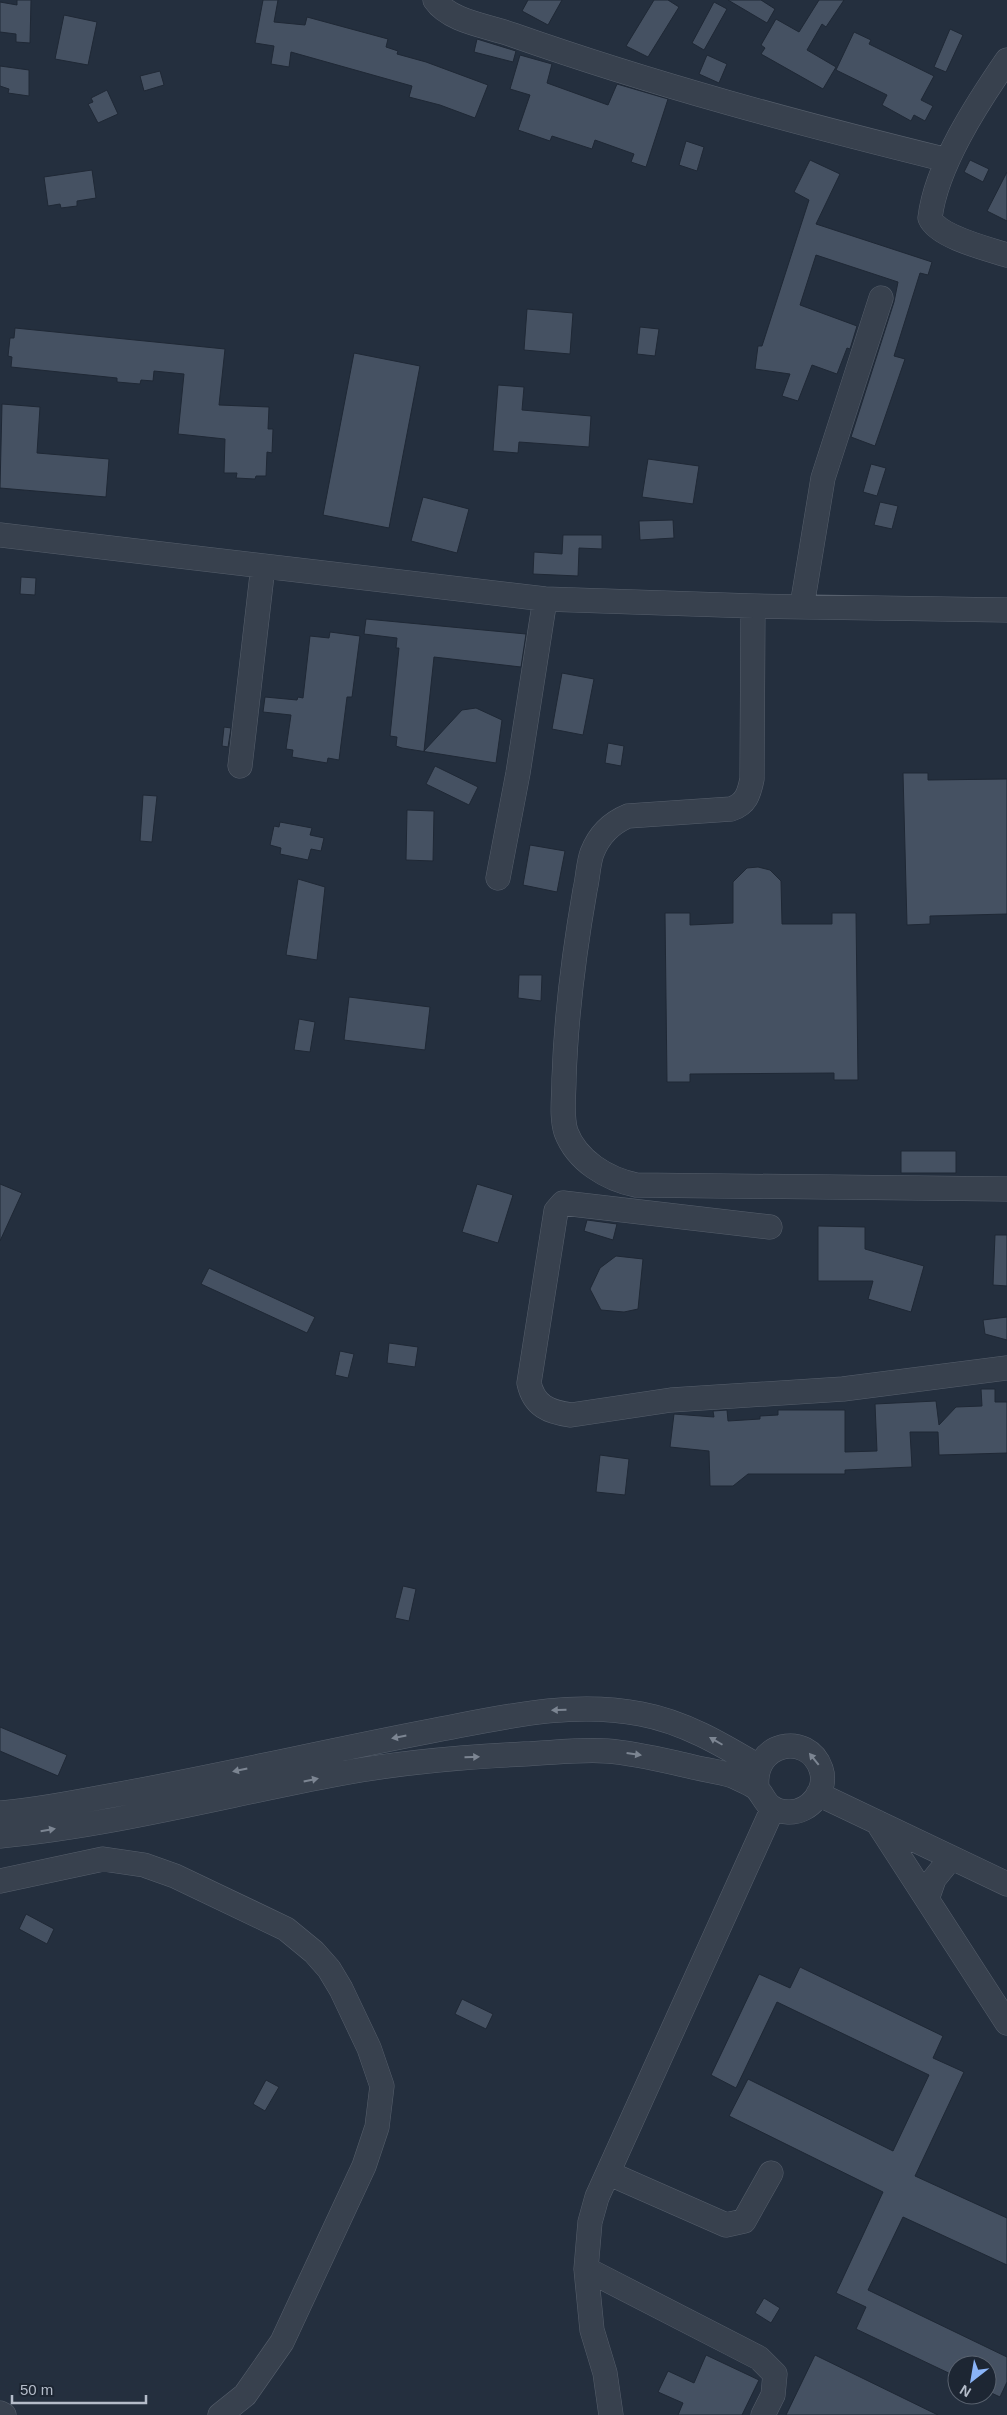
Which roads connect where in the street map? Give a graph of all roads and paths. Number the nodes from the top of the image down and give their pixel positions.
1 (435, 0) edge
2 (1007, 60) edge
3 (947, 160) junction
4 (1007, 256) edge
5 (882, 298) dead end
6 (0, 535) edge
7 (263, 566) junction
8 (545, 600) junction
9 (752, 606) junction
10 (802, 606) junction
11 (1007, 610) edge
12 (240, 766) dead end
13 (498, 878) dead end
14 (1007, 1189) edge
15 (770, 1227) dead end
16 (1007, 1368) edge
17 (758, 1777) junction
18 (818, 1794) junction
19 (773, 1808) junction
20 (0, 1813) edge
21 (877, 1822) junction
22 (0, 1836) edge
23 (951, 1858) junction
24 (0, 1881) edge
25 (1007, 1884) edge
26 (927, 1899) junction
27 (1007, 2023) edge
28 (608, 2173) junction
29 (771, 2173) dead end
30 (586, 2269) junction
31 (0, 2413) edge
32 (4, 2415) edge
33 (220, 2415) edge
34 (611, 2415) edge
35 (763, 2415) edge

1 - 3 street
2 - 3 street
3 - 4 street
5 - 10 street
6 - 7 street
7 - 8 street
7 - 12 street
8 - 9 street
8 - 13 street
9 - 10 street
9 - 14 street
10 - 11 street
15 - 16 street
18 -> 17 street
17 - 19 street
17 -> 20 street
22 -> 17 street
18 - 19 street
18 - 21 street
19 - 28 street
21 - 23 street
21 - 26 street
23 - 25 street
23 - 26 street
24 - 33 street
26 - 27 street
28 - 29 street
28 - 30 street
30 - 34 street
30 - 35 street
31 - 32 street

